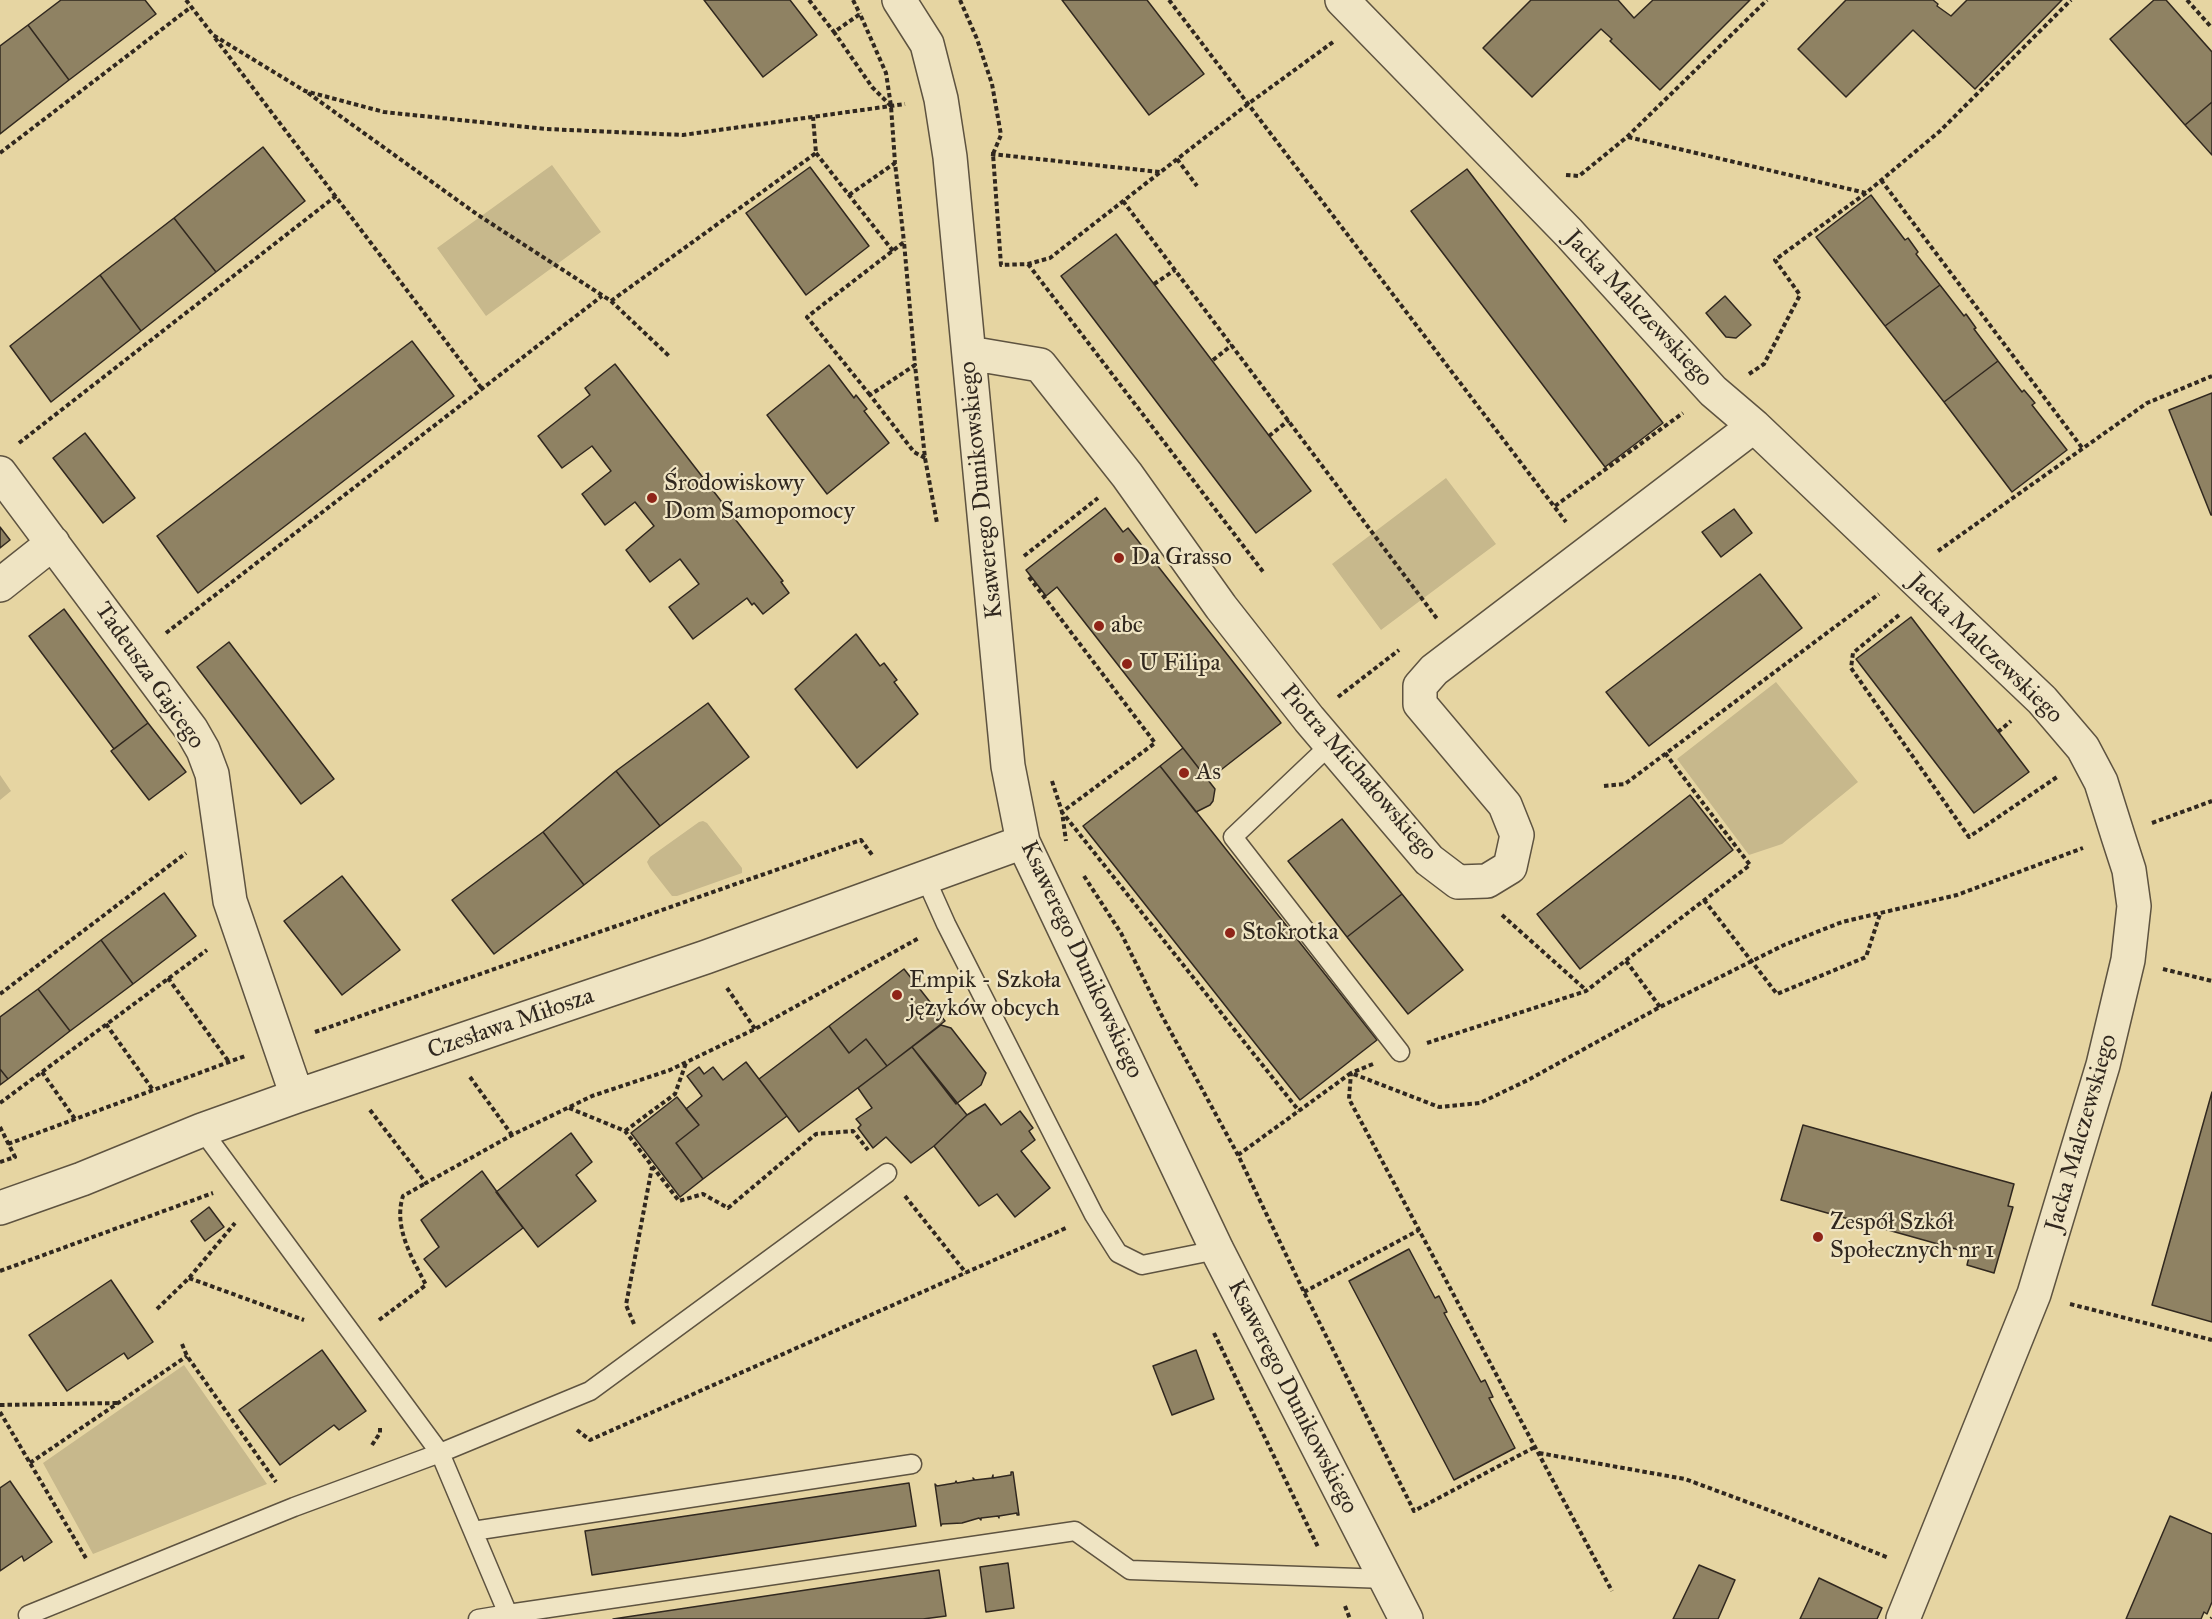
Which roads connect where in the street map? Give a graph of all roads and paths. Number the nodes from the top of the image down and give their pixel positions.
1 (186, 0) edge
2 (809, 0) edge
3 (853, 0) edge
4 (899, 0) edge
5 (960, 0) edge
6 (1168, 0) edge
7 (1767, 0) edge
8 (2071, 0) edge
9 (2187, 0) edge
10 (191, 8) junction
11 (1352, 10) edge
12 (861, 14) junction
13 (2212, 28) edge
14 (834, 32) junction
15 (213, 35) junction
16 (305, 91) junction
17 (941, 99) junction
18 (1248, 104) junction
19 (891, 106) junction
20 (813, 117) junction
21 (1627, 137) junction
22 (1609, 152) dead end
23 (0, 153) edge
24 (816, 153) junction
25 (993, 154) junction
26 (950, 157) junction
27 (1177, 159) junction
28 (895, 163) junction
29 (1160, 172) junction
30 (1881, 180) junction
31 (1197, 186) dead end
32 (1866, 193) junction
33 (849, 195) junction
34 (336, 196) junction
35 (1124, 201) junction
36 (904, 242) junction
37 (892, 251) junction
38 (1028, 264) junction
39 (1175, 270) junction
40 (1154, 285) dead end
41 (602, 296) junction
42 (611, 301) junction
43 (1232, 345) junction
44 (969, 352) junction
45 (670, 357) dead end
46 (1213, 360) dead end
47 (915, 365) junction
48 (1750, 374) dead end
49 (2212, 376) edge
50 (483, 389) junction
51 (1713, 390) junction
52 (870, 395) junction
53 (1289, 420) junction
54 (1754, 426) junction
55 (1269, 436) dead end
56 (19, 443) dead end
57 (2084, 449) junction
58 (925, 458) junction
59 (0, 473) edge
60 (1127, 475) junction
61 (1555, 506) junction
62 (1566, 522) dead end
63 (937, 523) dead end
64 (53, 543) junction
65 (1017, 562) dead end
66 (1024, 572) dead end
67 (1264, 573) dead end
68 (1907, 573) junction
69 (0, 585) edge
70 (1905, 611) dead end
71 (1430, 626) dead end
72 (1404, 646) dead end
73 (137, 655) junction
74 (1342, 693) dead end
75 (1330, 745) junction
76 (1665, 753) junction
77 (2063, 773) dead end
78 (1051, 779) dead end
79 (1604, 786) dead end
80 (1062, 812) junction
81 (1023, 842) junction
82 (195, 847) dead end
83 (2082, 849) dead end
84 (1067, 851) dead end
85 (879, 864) dead end
86 (1079, 869) dead end
87 (925, 877) junction
88 (1465, 882) junction
89 (1704, 900) junction
90 (1880, 914) junction
91 (946, 924) junction
92 (214, 944) dead end
93 (706, 957) junction
94 (2128, 960) junction
95 (1626, 961) junction
96 (1751, 961) junction
97 (168, 978) junction
98 (2212, 981) edge
99 (1586, 991) junction
100 (0, 994) edge
101 (1660, 1007) junction
102 (106, 1024) junction
103 (755, 1029) junction
104 (314, 1032) dead end
105 (278, 1044) junction
106 (447, 1046) junction
107 (1400, 1052) junction
108 (229, 1062) junction
109 (686, 1063) junction
110 (42, 1072) junction
111 (1351, 1073) junction
112 (347, 1080) junction
113 (153, 1090) junction
114 (297, 1096) junction
115 (0, 1103) edge
116 (568, 1108) junction
117 (1299, 1111) junction
118 (75, 1119) junction
119 (0, 1127) edge
120 (202, 1130) junction
121 (625, 1131) junction
122 (512, 1135) junction
123 (8, 1144) junction
124 (1238, 1155) junction
125 (0, 1162) edge
126 (653, 1167) junction
127 (887, 1173) junction
128 (426, 1183) junction
129 (216, 1192) dead end
130 (0, 1208) edge
131 (1094, 1215) junction
132 (238, 1220) dead end
133 (1419, 1230) junction
134 (1217, 1250) junction
135 (0, 1271) edge
136 (966, 1272) junction
137 (189, 1278) junction
138 (1304, 1292) junction
139 (2034, 1294) junction
140 (157, 1309) dead end
141 (306, 1314) dead end
142 (1214, 1332) dead end
143 (356, 1337) junction
144 (2212, 1340) edge
145 (182, 1344) dead end
146 (646, 1351) junction
147 (187, 1356) junction
148 (120, 1403) junction
149 (0, 1406) edge
150 (549, 1408) junction
151 (0, 1412) edge
152 (381, 1418) dead end
153 (1535, 1447) junction
154 (367, 1450) dead end
155 (440, 1453) junction
156 (1539, 1453) junction
157 (30, 1463) junction
158 (912, 1464) dead end
159 (294, 1507) junction
160 (473, 1531) junction
161 (1923, 1572) junction
162 (1333, 1577) junction
163 (1386, 1580) junction
164 (101, 1584) junction
165 (1612, 1590) dead end
166 (508, 1614) junction
167 (28, 1615) dead end
168 (478, 1619) edge
169 (1350, 1619) edge
170 (1406, 1619) edge
171 (1903, 1619) edge

1 - 10 path
2 - 14 path
3 - 12 path
4 - 17 street, Ksawerego Dunikowskiego
5 - 25 path
6 - 18 path
7 - 21 path
8 - 30 path
9 - 13 path
10 - 15 path
10 - 23 path
11 - 18 path
11 - 51 street, Jacka Malczewskiego
12 - 14 path
12 - 19 path
14 - 19 path
15 - 16 path
15 - 34 path
16 - 20 path
16 - 41 path
17 - 19 path
17 - 26 street, Ksawerego Dunikowskiego
18 - 27 path
18 - 61 path
19 - 20 path
19 - 28 path
20 - 24 path
21 - 22 path
21 - 32 path
24 - 33 path
24 - 42 path
25 - 26 path
25 - 29 path
25 - 38 path
26 - 44 street, Ksawerego Dunikowskiego
27 - 29 path
27 - 31 path
28 - 33 path
28 - 36 path
29 - 35 path
30 - 32 path
30 - 57 path
32 - 48 path
33 - 37 path
34 - 50 path
34 - 56 path
35 - 38 path
35 - 39 path
36 - 37 path
36 - 47 path
37 - 52 path
38 - 67 path
39 - 40 path
39 - 43 path
41 - 42 path
41 - 50 path
42 - 45 path
43 - 46 path
43 - 53 path
44 - 60 street, Piotra Michałowskiego
44 - 81 street, Ksawerego Dunikowskiego
47 - 52 path
47 - 58 path
49 - 57 path
50 - 73 path
51 - 54 street, Jacka Malczewskiego
51 - 61 path
52 - 58 path
53 - 55 path
53 - 71 path
54 - 68 street, Jacka Malczewskiego
54 - 88 street
57 - 68 path
58 - 63 path
59 - 64 street, Tadeusza Gajcego
60 - 65 path
60 - 75 street, Piotra Michałowskiego
61 - 62 path
64 - 69 street
64 - 73 street, Tadeusza Gajcego
66 - 80 path
68 - 76 path
68 - 94 street, Jacka Malczewskiego
70 - 77 path
72 - 74 path
73 - 105 street, Tadeusza Gajcego
75 - 88 street, Piotra Michałowskiego
75 - 107 lane
76 - 79 path
76 - 89 path
78 - 80 path
80 - 84 path
80 - 117 path
81 - 87 street, Czesława Miłosza
81 - 134 street, Ksawerego Dunikowskiego
82 - 100 path
83 - 90 path
85 - 104 path
86 - 124 path
87 - 91 lane
87 - 93 street, Czesława Miłosza
88 - 99 path
89 - 95 path
89 - 96 path
90 - 96 path
90 - 96 path
91 - 103 path
91 - 131 lane
92 - 97 path
93 - 103 path
93 - 106 street, Czesława Miłosza
94 - 98 path
94 - 139 street, Jacka Malczewskiego
95 - 99 path
95 - 101 path
96 - 101 path
97 - 102 path
97 - 108 path
99 - 107 path
101 - 111 path
102 - 110 path
102 - 113 path
103 - 109 path
105 - 108 path
105 - 114 street, Tadeusza Gajcego
106 - 112 street, Czesława Miłosza
106 - 122 path
107 - 111 path
108 - 113 path
109 - 116 path
109 - 121 path
110 - 115 path
110 - 118 path
111 - 117 path
111 - 133 path
112 - 114 street, Czesława Miłosza
112 - 128 path
113 - 118 path
114 - 120 street, Czesława Miłosza
116 - 121 path
116 - 122 path
117 - 124 path
118 - 123 path
119 - 123 path
120 - 130 street, Czesława Miłosza
120 - 143 lane
121 - 126 path
122 - 128 path
123 - 125 path
124 - 138 path
126 - 127 path
126 - 146 path
127 - 136 path
127 - 146 lane
128 - 143 path
129 - 135 path
131 - 134 lane
131 - 136 path
132 - 137 path
133 - 138 path
133 - 153 path
134 - 163 street, Ksawerego Dunikowskiego
136 - 150 path
137 - 140 path
137 - 141 path
138 - 153 path
139 - 144 path
139 - 161 street, Jacka Malczewskiego
142 - 162 path
143 - 155 lane
145 - 147 path
146 - 150 lane
147 - 148 path
147 - 159 path
148 - 149 path
148 - 157 path
150 - 155 lane
151 - 157 path
152 - 154 path
153 - 156 path
155 - 159 lane
155 - 160 lane
156 - 161 path
156 - 165 path
157 - 164 path
158 - 160 lane
159 - 164 lane
160 - 166 lane
161 - 171 street, Jacka Malczewskiego
162 - 163 lane
162 - 166 lane
162 - 169 path
163 - 170 street, Ksawerego Dunikowskiego
164 - 167 lane
166 - 168 lane

